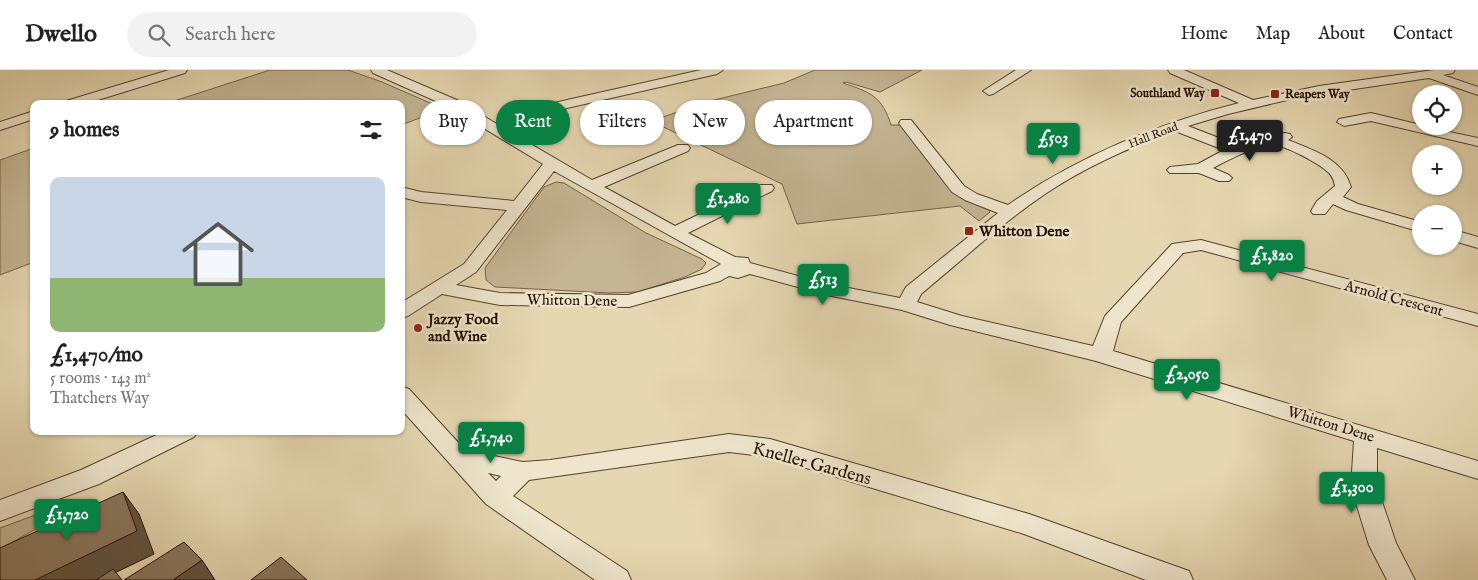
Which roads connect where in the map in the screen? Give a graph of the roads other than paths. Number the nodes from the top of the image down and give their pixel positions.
1 (181, 70) edge
2 (377, 70) edge
3 (718, 70) edge
4 (1025, 70) edge
5 (1174, 70) edge
6 (1450, 70) edge
7 (1431, 75) junction
8 (989, 91) dead end
9 (1478, 91) edge
10 (84, 100) edge
11 (1252, 104) junction
12 (30, 116) edge
13 (1344, 122) dead end
14 (906, 123) dead end
15 (0, 126) edge
16 (1175, 126) junction
17 (494, 128) junction
18 (1292, 135) dead end
19 (1274, 140) junction
20 (1478, 142) edge
21 (683, 148) dead end
22 (1236, 150) junction
23 (552, 163) junction
24 (1201, 168) junction
25 (1175, 170) dead end
26 (1224, 178) dead end
27 (592, 186) junction
28 (766, 188) dead end
29 (405, 193) edge
30 (1333, 198) junction
31 (520, 206) junction
32 (1009, 211) junction
33 (1318, 211) dead end
34 (1412, 225) edge
35 (675, 234) junction
36 (1462, 241) edge
37 (1478, 250) edge
38 (736, 267) junction
39 (441, 288) junction
40 (906, 305) junction
41 (405, 310) edge
42 (1478, 320) edge
43 (1101, 355) junction
44 (405, 398) edge
45 (178, 435) edge
46 (1366, 435) junction
47 (458, 458) junction
48 (1478, 470) edge
49 (523, 471) junction
50 (495, 497) junction
51 (0, 511) edge
52 (617, 580) edge
53 (1178, 580) edge
54 (1400, 580) edge

1 - 10 street
2 - 17 street, Whitton Dene
3 - 17 street
4 - 8 street
5 - 11 street
6 - 7 street, Hall Road
7 - 9 street
7 - 11 street, Hall Road
11 - 16 street, Hall Road
12 - 15 street
13 - 20 street
14 - 32 street
16 - 22 street
16 - 32 street, Hall Road
17 - 23 street, Whitton Dene
18 - 19 street
19 - 22 street
19 - 30 street
21 - 27 street
22 - 24 street
23 - 27 street, Whitton Dene
23 - 31 street
24 - 25 street
24 - 26 street
27 - 35 street, Whitton Dene
28 - 35 street
29 - 31 street
30 - 33 street
30 - 34 street
31 - 39 street
32 - 40 street, Hall Road
35 - 38 street, Whitton Dene
36 - 37 street
38 - 39 street, Whitton Dene
38 - 40 street, Whitton Dene
39 - 41 street
40 - 43 street, Whitton Dene
42 - 43 street, Arnold Crescent
43 - 46 street, Whitton Dene
44 - 47 street
45 - 51 street
46 - 48 street, Whitton Dene
46 - 54 street
47 - 49 street, Kneller Gardens
47 - 50 street
49 - 50 street
49 - 53 street, Kneller Gardens
50 - 52 street

